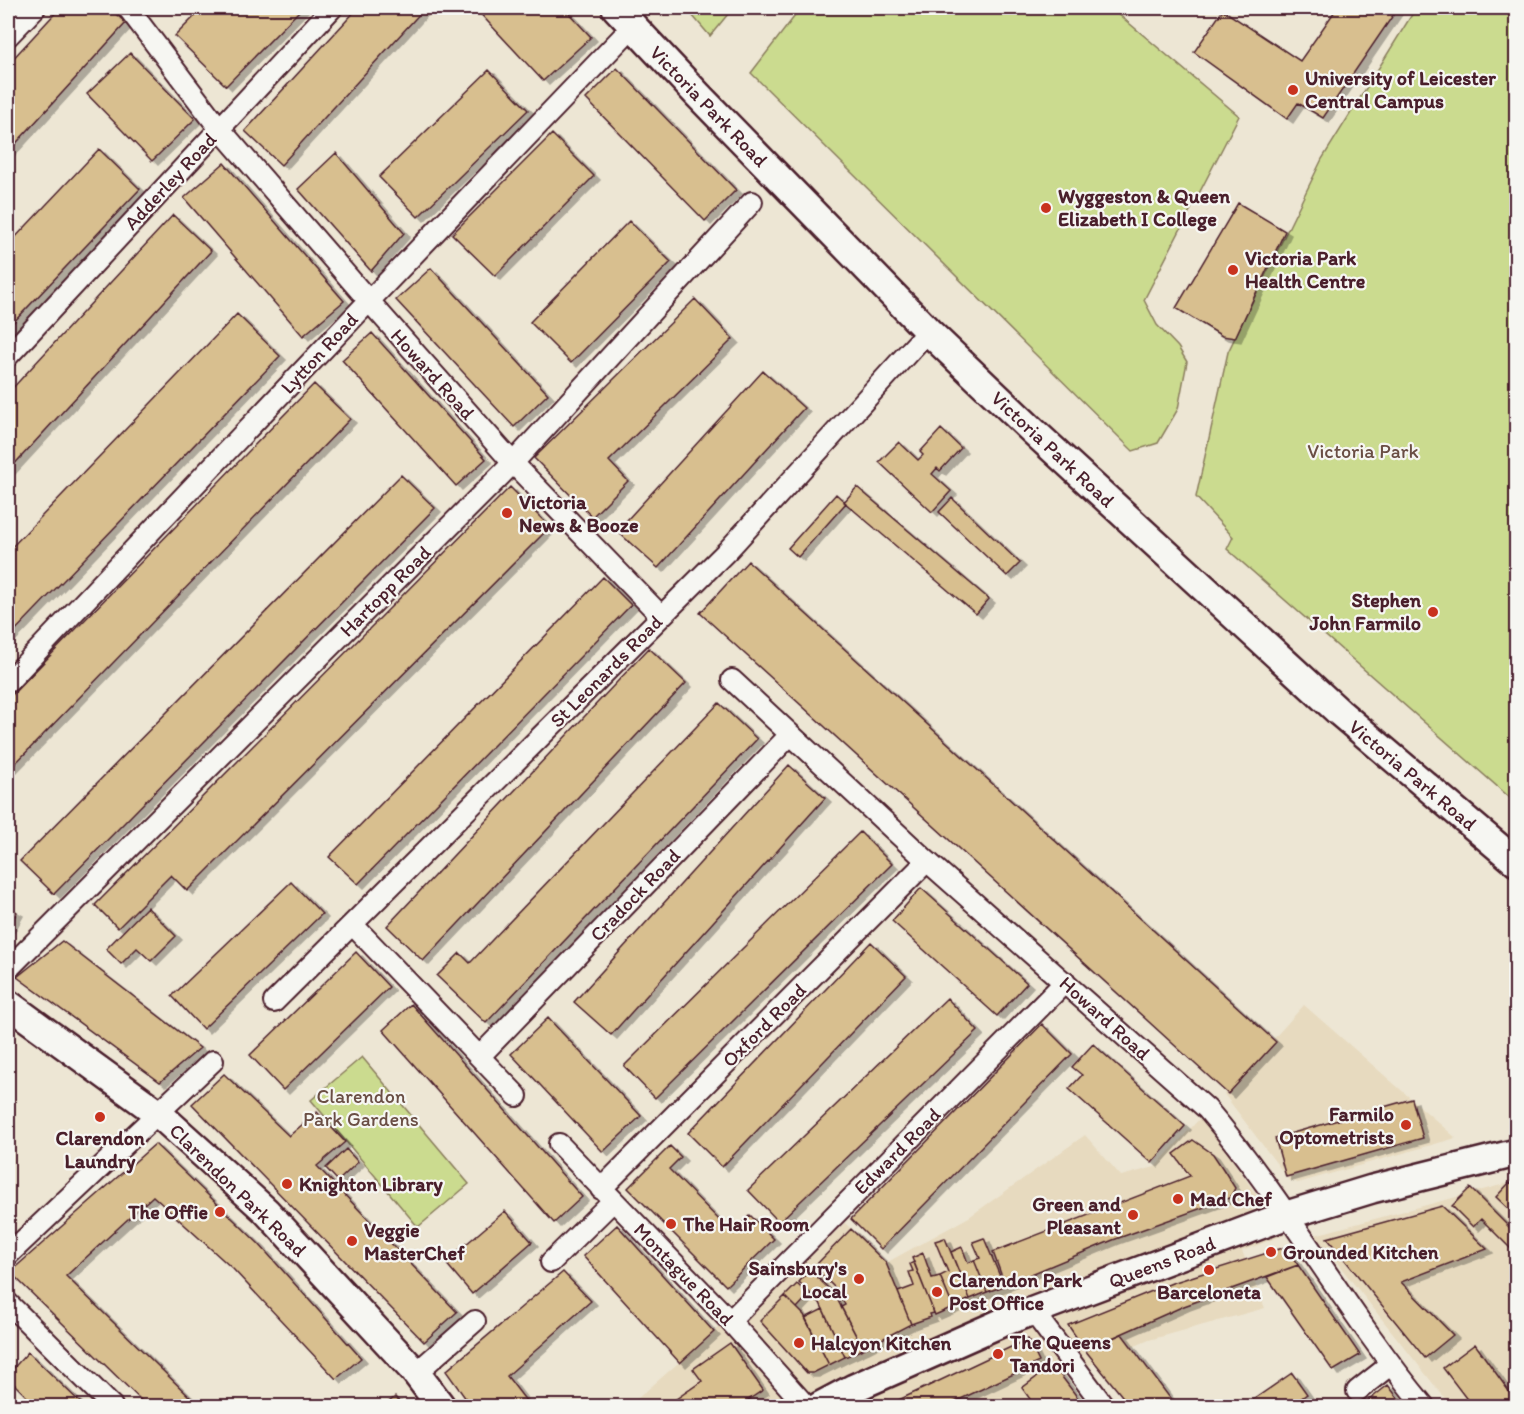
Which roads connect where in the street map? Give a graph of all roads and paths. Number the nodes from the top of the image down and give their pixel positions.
1 (35, 8) edge
2 (128, 8) edge
3 (332, 8) edge
4 (624, 17) edge
5 (8, 36) edge
6 (219, 128) junction
7 (753, 202) dead end
8 (369, 301) junction
9 (928, 331) junction
10 (8, 356) edge
11 (513, 463) junction
12 (661, 616) junction
13 (732, 680) dead end
14 (8, 682) edge
15 (790, 735) junction
16 (927, 861) junction
17 (1516, 862) edge
18 (353, 924) junction
19 (8, 969) edge
20 (1065, 982) junction
21 (274, 1002) dead end
22 (8, 1004) edge
23 (480, 1056) junction
24 (213, 1061) dead end
25 (517, 1096) dead end
26 (159, 1114) junction
27 (560, 1144) dead end
28 (1516, 1153) edge
29 (607, 1195) junction
30 (1287, 1215) junction
31 (8, 1255) edge
32 (551, 1262) dead end
33 (8, 1303) edge
34 (1032, 1310) junction
35 (475, 1321) dead end
36 (730, 1321) junction
37 (1390, 1365) junction
38 (416, 1373) junction
39 (1357, 1391) dead end
40 (112, 1407) edge
41 (441, 1407) edge
42 (806, 1407) edge
43 (820, 1407) edge
44 (1104, 1407) edge
45 (1424, 1407) edge

1 - 5 street
2 - 6 street, Howard Road
3 - 6 street, Adderley Road
4 - 8 street, Lytton Road
4 - 9 street, Victoria Park Road
6 - 8 street, Howard Road
6 - 10 street, Adderley Road
7 - 11 street, Hartopp Road
8 - 11 street, Howard Road
8 - 14 street, Lytton Road
9 - 12 street, St Leonards Road
9 - 17 street, Victoria Park Road
11 - 12 street, Howard Road
11 - 19 street, Hartopp Road
12 - 18 street, St Leonards Road
13 - 15 street, Howard Road
15 - 16 street, Howard Road
15 - 23 street, Cradock Road
16 - 20 street, Howard Road
16 - 29 street, Oxford Road
18 - 21 street, St Leonards Road
18 - 23 street
20 - 30 street, Howard Road
20 - 36 street, Edward Road
22 - 26 street, Clarendon Park Road
23 - 25 street
24 - 26 street
26 - 31 street
26 - 38 street, Clarendon Park Road
27 - 29 street, Montague Road
28 - 30 street, Queens Road
29 - 32 street, Oxford Road
29 - 36 street, Montague Road
30 - 34 street, Queens Road
30 - 37 street, Howard Road
33 - 40 street
34 - 43 street, Queens Road
34 - 44 street
35 - 38 street
36 - 42 street, Montague Road
37 - 39 street
37 - 45 street, Howard Road
38 - 41 street, Clarendon Park Road

